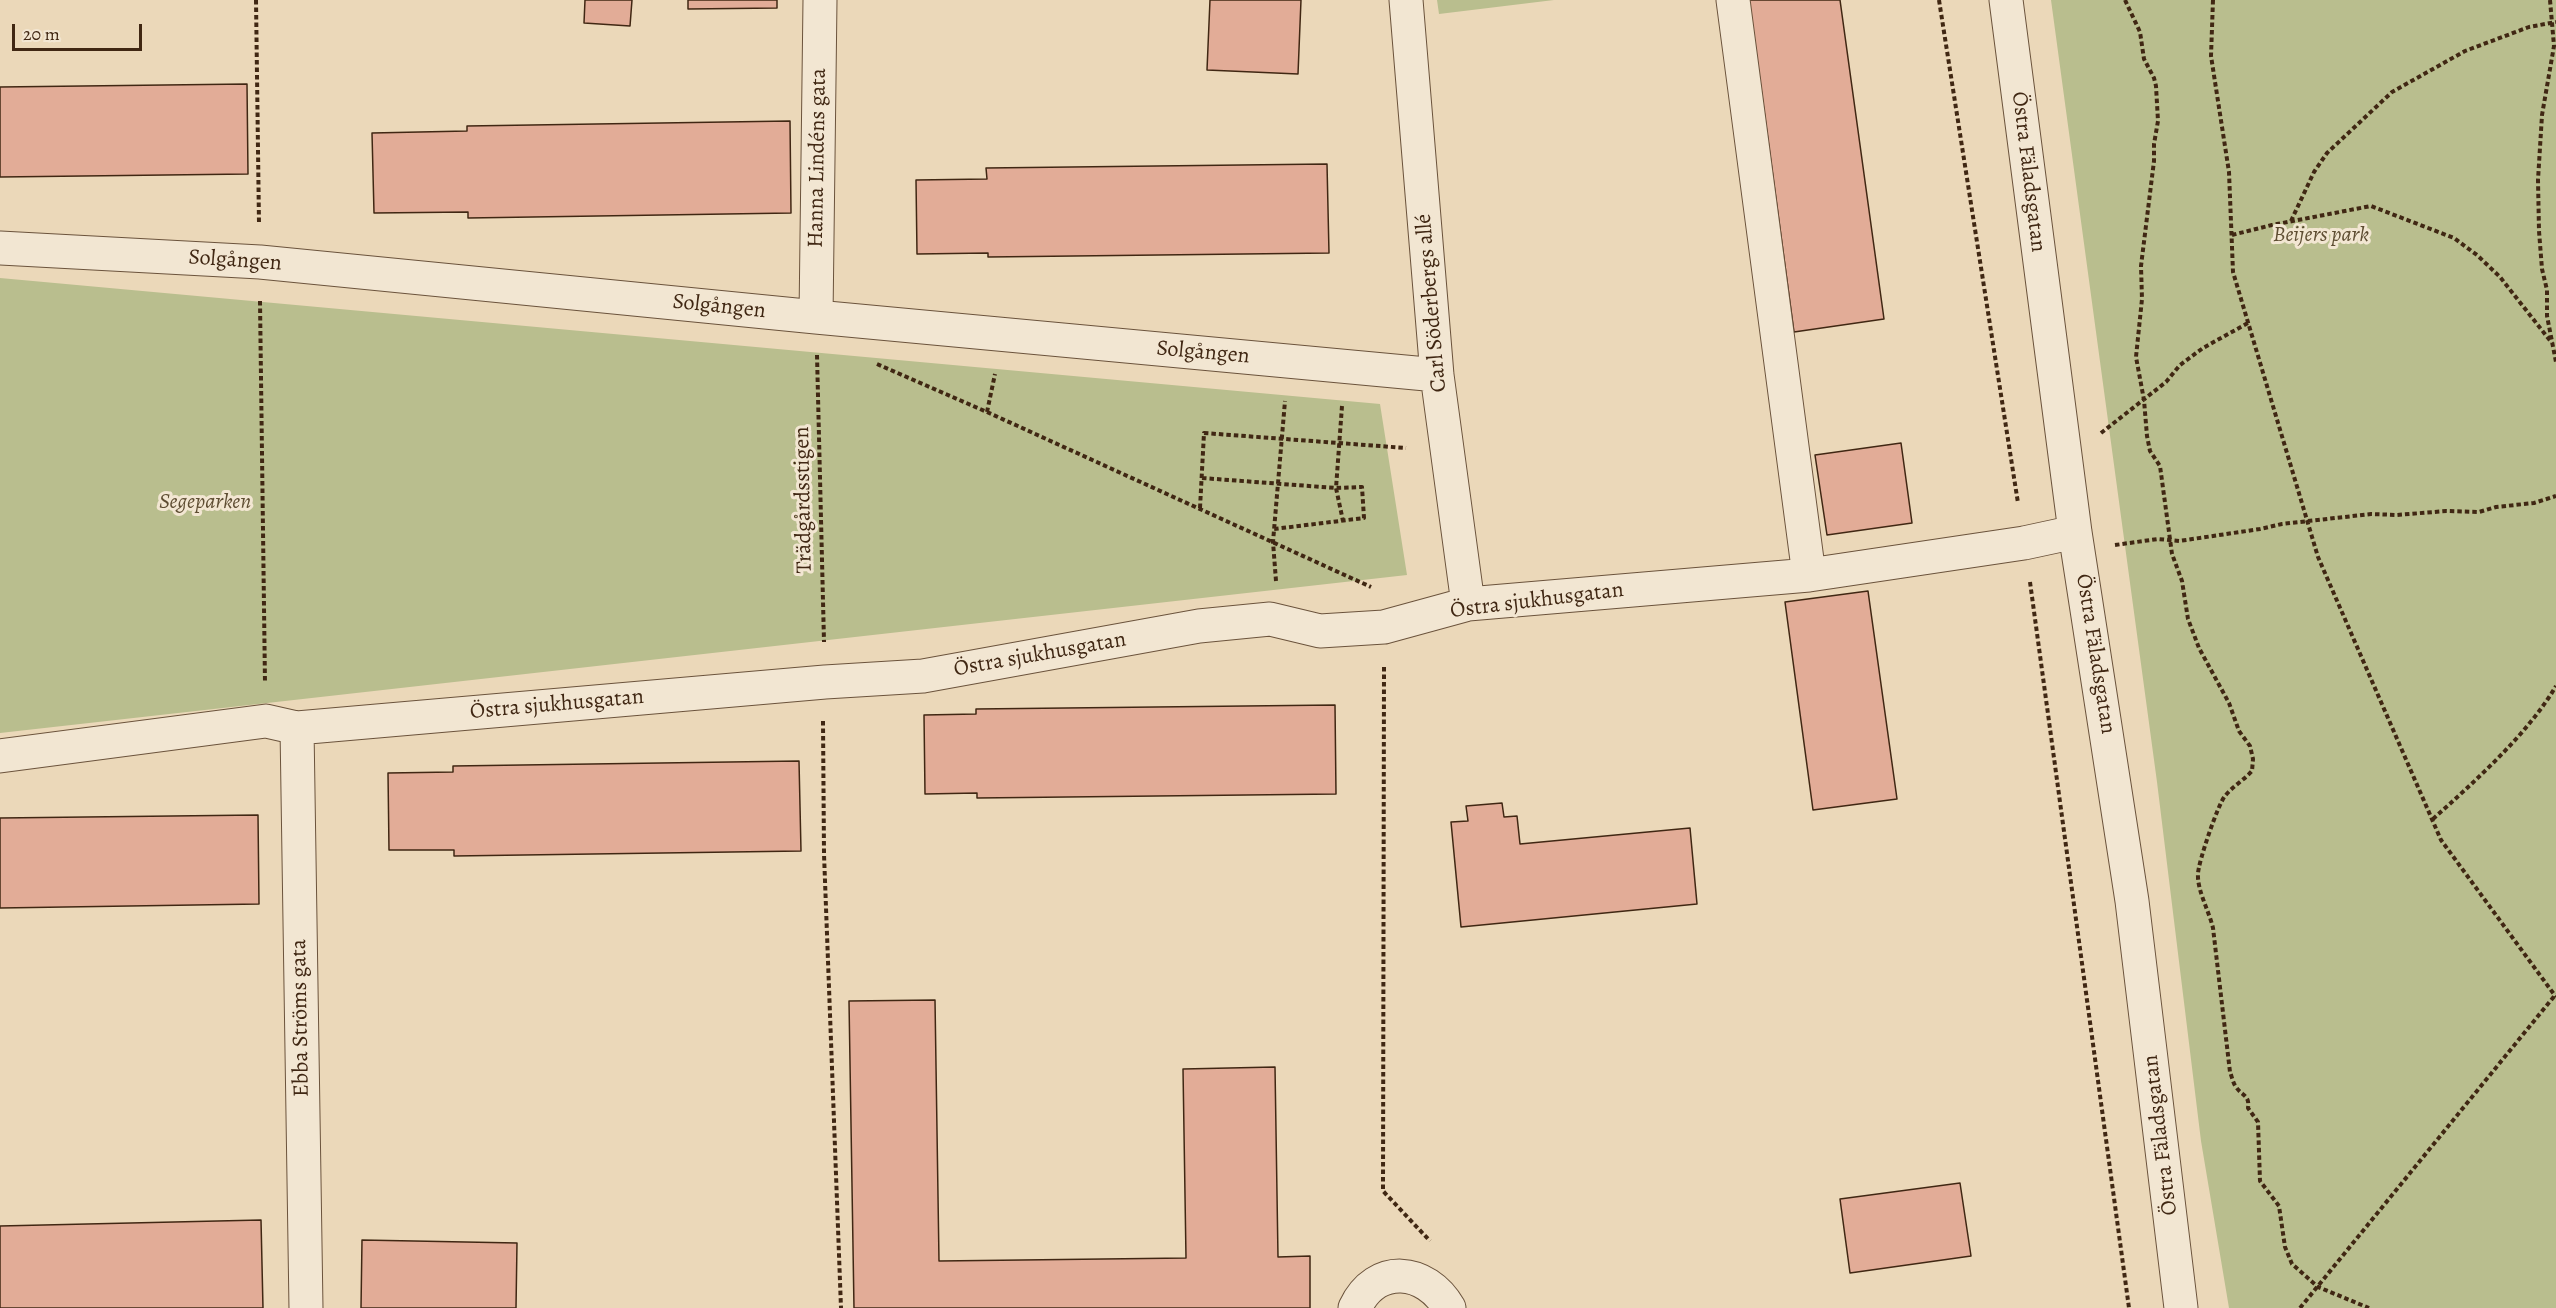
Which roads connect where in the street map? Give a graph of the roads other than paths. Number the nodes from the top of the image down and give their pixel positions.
1 (820, 0) edge
2 (1406, 0) edge
3 (1733, 0) edge
4 (2006, 0) edge
5 (0, 248) edge
6 (816, 317) junction
7 (1437, 375) junction
8 (2075, 532) junction
9 (1809, 575) junction
10 (1468, 604) junction
11 (281, 725) junction
12 (0, 756) edge
13 (306, 1308) edge
14 (1355, 1308) edge
15 (1449, 1308) edge
16 (2181, 1308) edge

1 - 6 street, Hanna Lindéns gata
2 - 7 street, Carl Söderbergs allé
3 - 9 street
4 - 8 street, Östra Fäladsgatan
5 - 6 street, Solgången
6 - 7 street, Solgången
7 - 10 street, Carl Söderbergs allé
8 - 9 street, Östra sjukhusgatan
8 - 16 street, Östra Fäladsgatan
9 - 10 street, Östra sjukhusgatan
10 - 11 street, Östra sjukhusgatan
11 - 12 street, Östra sjukhusgatan
11 - 13 street, Ebba Ströms gata
14 - 15 street

